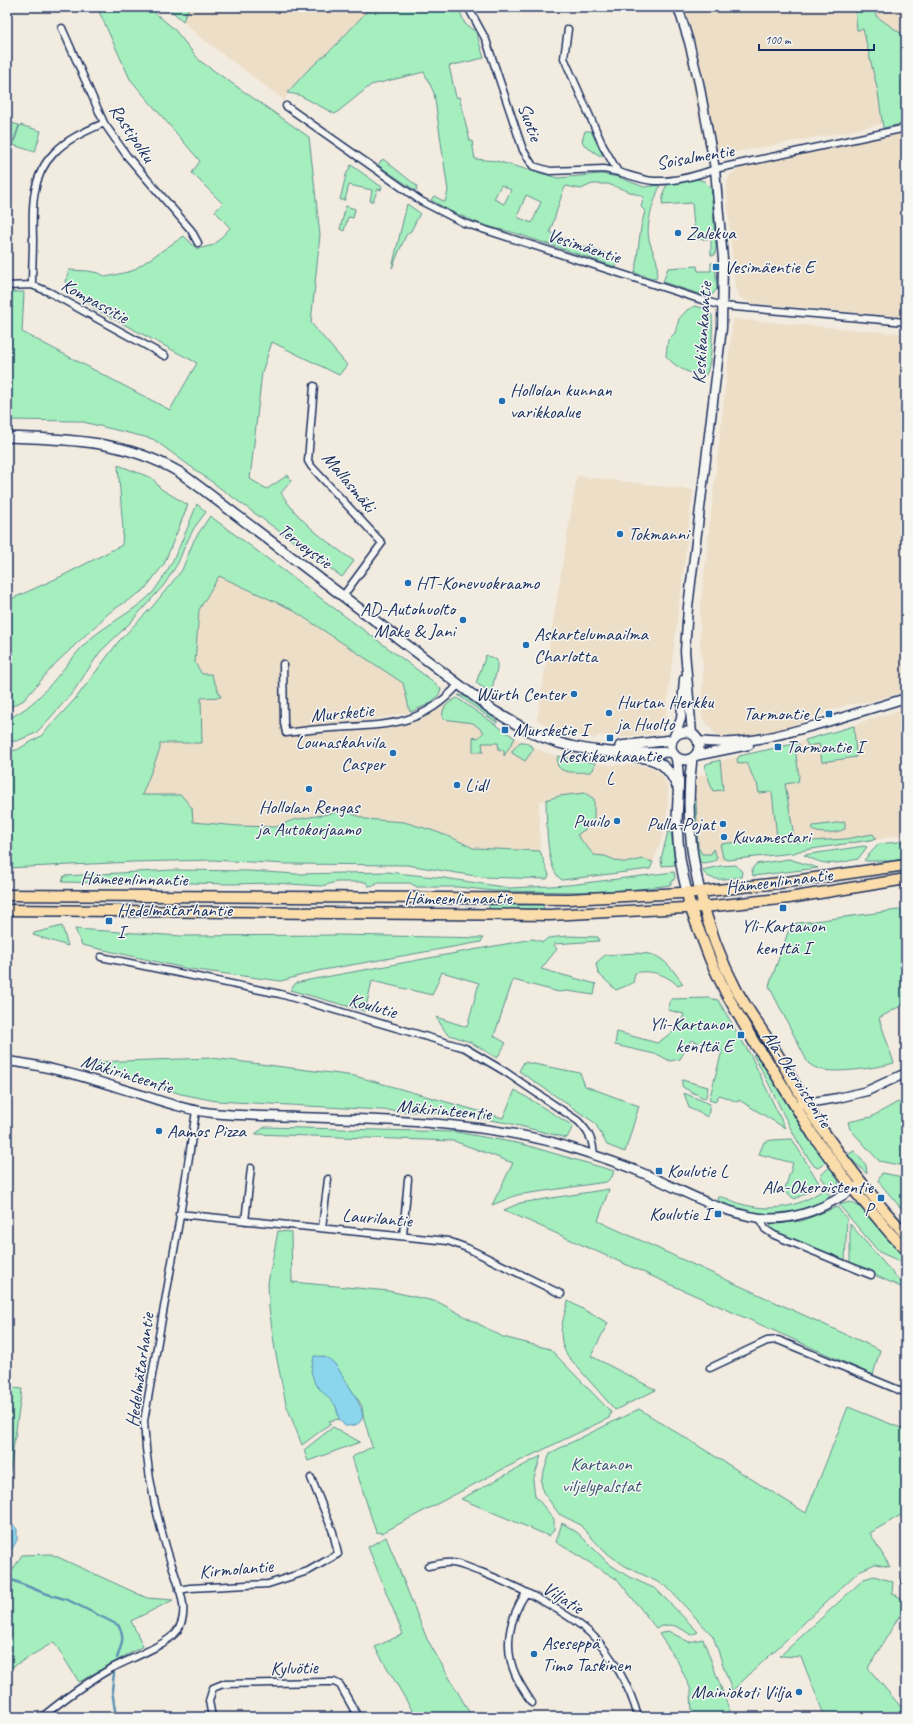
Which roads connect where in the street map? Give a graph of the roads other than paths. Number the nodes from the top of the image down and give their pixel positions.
1 (468, 7) edge
2 (678, 7) edge
3 (62, 28) dead end
4 (568, 29) dead end
5 (286, 106) dead end
6 (104, 123) junction
7 (906, 128) edge
8 (715, 169) junction
9 (618, 172) junction
10 (198, 243) dead end
11 (32, 285) junction
12 (7, 286) edge
13 (723, 306) junction
14 (906, 322) edge
15 (165, 356) dead end
16 (314, 386) dead end
17 (7, 437) edge
18 (343, 596) junction
19 (284, 664) dead end
20 (686, 665) junction
21 (458, 685) junction
22 (906, 698) edge
23 (673, 738) junction
24 (695, 738) junction
25 (771, 738) junction
26 (563, 744) junction
27 (674, 755) junction
28 (693, 757) junction
29 (678, 790) junction
30 (906, 864) edge
31 (906, 879) edge
32 (687, 892) junction
33 (700, 892) junction
34 (7, 895) edge
35 (690, 907) junction
36 (704, 907) junction
37 (7, 910) edge
38 (101, 957) dead end
39 (7, 1061) edge
40 (906, 1073) edge
41 (806, 1102) junction
42 (796, 1106) junction
43 (196, 1111) junction
44 (594, 1156) junction
45 (250, 1168) dead end
46 (328, 1178) dead end
47 (408, 1179) dead end
48 (862, 1183) junction
49 (853, 1189) junction
50 (179, 1214) junction
51 (760, 1218) junction
52 (245, 1221) junction
53 (322, 1228) junction
54 (403, 1235) junction
55 (906, 1235) edge
56 (906, 1250) edge
57 (871, 1275) dead end
58 (561, 1294) dead end
59 (710, 1368) dead end
60 (906, 1393) edge
61 (311, 1478) dead end
62 (428, 1566) dead end
63 (179, 1590) junction
64 (526, 1593) junction
65 (532, 1703) dead end
66 (42, 1717) edge
67 (212, 1717) edge
68 (358, 1717) edge
69 (638, 1717) edge

1 - 9 street, Suotie
2 - 8 street, Keskikankaantie
3 - 6 street, Rastipolku
4 - 9 street
5 - 13 street, Vesimäentie
6 - 10 street, Rastipolku
6 - 11 street
7 - 8 street, Soisalmentie
8 - 9 street, Soisalmentie
8 - 13 street, Keskikankaantie
11 - 12 street, Kompassitie
11 - 15 street, Kompassitie
13 - 14 street, Vesimäentie
13 - 20 street, Keskikankaantie
16 - 18 street, Mallasmäki
17 - 18 main road, Terveystie
18 - 21 main road, Terveystie
19 - 21 street, Mursketie
20 - 23 street, Keskikankaantie
20 - 24 street, Keskikankaantie
21 - 26 main road, Terveystie
22 - 25 street
23 - 24 main road
23 - 26 main road, Terveystie
23 - 27 main road
24 - 25 street
24 - 28 main road
25 - 28 street
26 - 27 main road, Terveystie
26 - 29 main road, Terveystie
27 - 28 main road
27 - 29 main road
28 - 33 main road
29 - 32 main road
30 - 33 main road, Hämeenlinnantie
31 - 36 main road, Hämeenlinnantie
32 - 33 main road, Hämeenlinnantie
32 - 34 main road, Hämeenlinnantie
32 - 35 main road, Ala-Okeroistentie
33 - 36 main road, Ala-Okeroistentie
35 - 36 main road, Hämeenlinnantie
35 - 37 main road, Hämeenlinnantie
35 - 42 main road, Ala-Okeroistentie
36 - 41 main road, Ala-Okeroistentie
38 - 44 street, Koulutie
39 - 43 street, Mäkirinteentie
40 - 41 street
41 - 42 street
41 - 48 main road, Ala-Okeroistentie
42 - 49 main road, Ala-Okeroistentie
43 - 44 street, Mäkirinteentie
43 - 50 street, Hedelmätarhantie
44 - 51 street, Mäkirinteentie
45 - 52 street
46 - 53 street
47 - 54 street
48 - 49 street, Mäkirinteentie
48 - 55 main road, Ala-Okeroistentie
49 - 51 street, Mäkirinteentie
49 - 56 main road, Ala-Okeroistentie
50 - 52 street, Laurilantie
50 - 63 street, Hedelmätarhantie
51 - 57 street
52 - 53 street, Laurilantie
53 - 54 street, Laurilantie
54 - 58 street, Laurilantie
59 - 60 street
61 - 63 street, Kirmolantie
62 - 64 street, Viljatie
63 - 66 street, Hedelmätarhantie
64 - 65 street
64 - 69 street, Viljatie
67 - 68 street, Kylvötie

